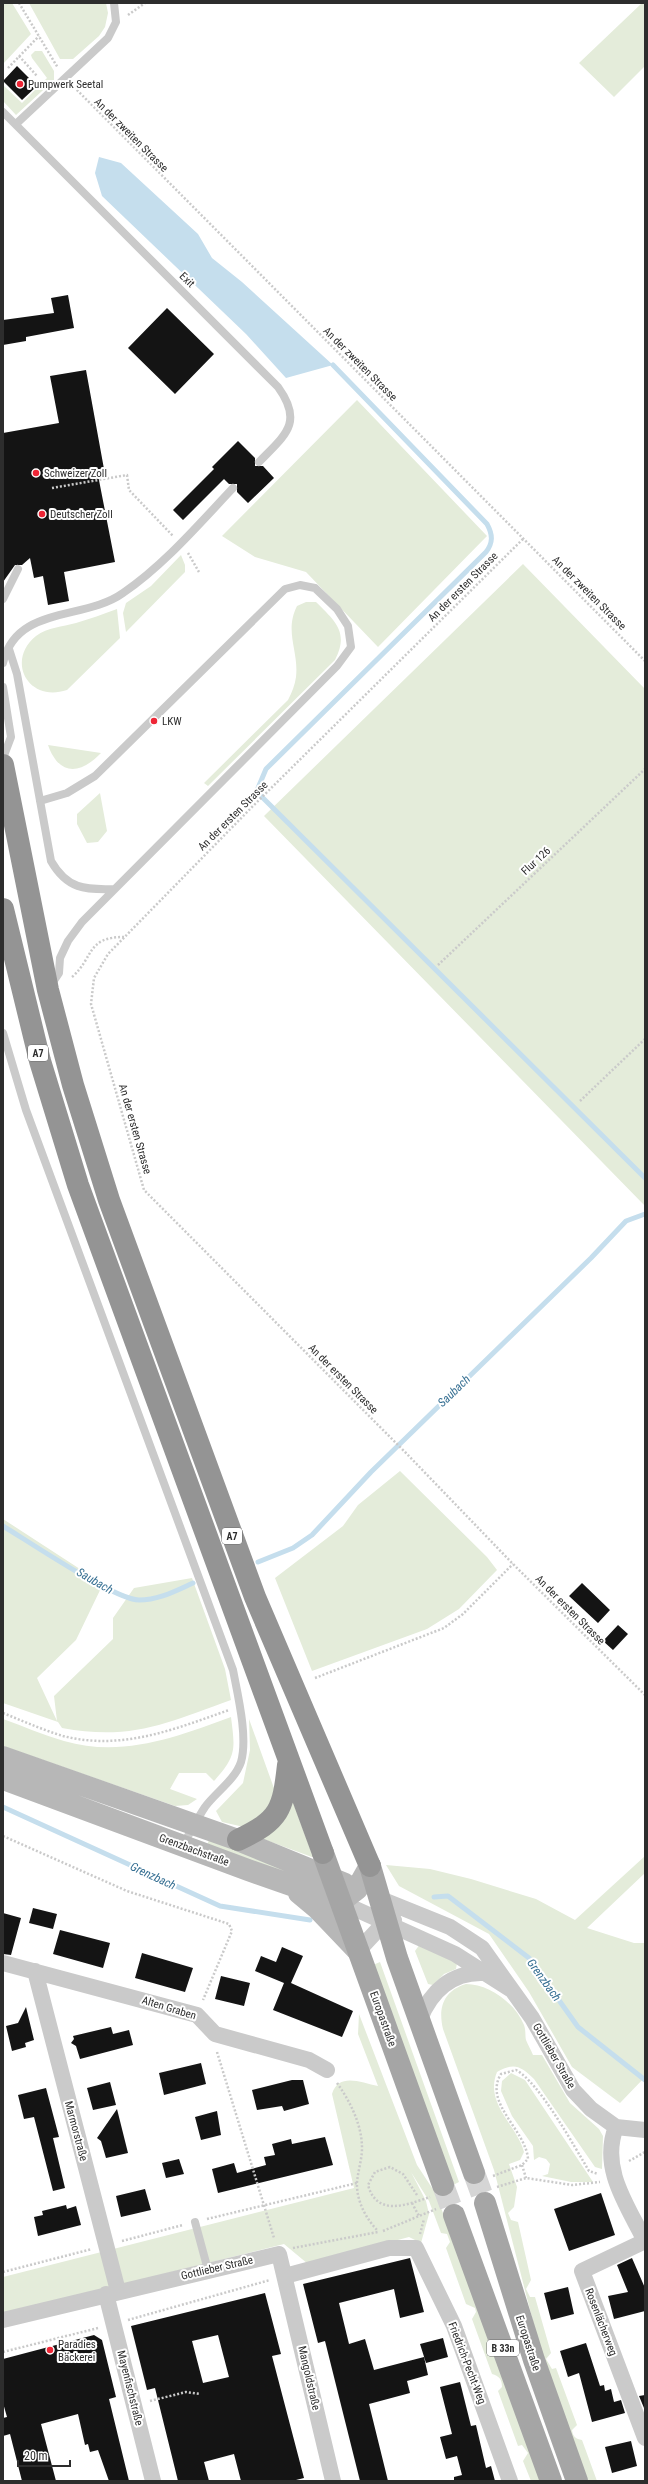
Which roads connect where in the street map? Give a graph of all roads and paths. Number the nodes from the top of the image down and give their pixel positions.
1 (19, 3) edge
2 (114, 3) edge
3 (146, 3) edge
4 (116, 22) junction
5 (39, 36) junction
6 (19, 56) junction
7 (8, 68) dead end
8 (37, 76) dead end
9 (65, 77) junction
10 (3, 112) edge
11 (16, 124) junction
12 (259, 462) dead end
13 (52, 488) dead end
14 (233, 488) dead end
15 (523, 539) junction
16 (179, 543) junction
17 (18, 569) dead end
18 (199, 572) dead end
19 (3, 599) edge
20 (9, 649) junction
21 (645, 661) edge
22 (3, 663) edge
23 (3, 687) edge
24 (3, 758) edge
25 (3, 765) edge
26 (645, 768) edge
27 (40, 801) junction
28 (114, 889) junction
29 (4, 914) edge
30 (125, 937) junction
31 (438, 965) dead end
32 (69, 979) dead end
33 (48, 990) junction
34 (3, 1033) edge
35 (645, 1039) edge
36 (580, 1101) dead end
37 (513, 1564) junction
38 (315, 1678) dead end
39 (645, 1695) edge
40 (231, 1709) dead end
41 (3, 1713) edge
42 (3, 1757) edge
43 (289, 1762) junction
44 (3, 1779) edge
45 (196, 1825) junction
46 (3, 1836) edge
47 (238, 1840) junction
48 (182, 1846) junction
49 (323, 1853) joint
50 (370, 1866) junction
51 (331, 1878) junction
52 (280, 1882) junction
53 (349, 1896) junction
54 (378, 1898) junction
55 (421, 1913) junction
56 (385, 1922) junction
57 (358, 1952) junction
58 (3, 1963) edge
59 (35, 1971) junction
60 (483, 1973) junction
61 (513, 1991) junction
62 (197, 2015) junction
63 (420, 2019) junction
64 (216, 2034) junction
65 (327, 2070) joint
66 (616, 2127) junction
67 (645, 2130) edge
68 (522, 2165) junction
69 (514, 2168) dead end
70 (474, 2173) tunnel mouth
71 (526, 2178) junction
72 (614, 2179) junction
73 (518, 2180) dead end
74 (357, 2183) junction
75 (592, 2184) dead end
76 (443, 2185) tunnel mouth
77 (417, 2195) dead end
78 (485, 2203) tunnel mouth
79 (265, 2204) junction
80 (454, 2215) tunnel mouth
81 (195, 2222) junction
82 (379, 2232) junction
83 (645, 2241) edge
84 (106, 2246) junction
85 (389, 2248) junction
86 (278, 2254) junction
87 (208, 2270) junction
88 (3, 2272) edge
89 (286, 2276) junction
90 (112, 2292) junction
91 (3, 2320) edge
92 (114, 2324) junction
93 (3, 2352) edge
94 (200, 2394) dead end
95 (134, 2405) junction
96 (645, 2438) edge
97 (153, 2481) edge
98 (333, 2481) edge
99 (510, 2481) edge
100 (551, 2481) edge
101 (577, 2481) edge

1 - 5 path, An der zweiten Strasse
2 - 4 lane
3 - 4 path
4 - 9 lane
5 - 6 path
5 - 9 path, An der zweiten Strasse
6 - 7 path
6 - 8 path
9 - 11 lane
9 - 15 path, An der zweiten Strasse
10 - 11 lane, Exit
11 - 12 lane, Exit
13 - 16 path
14 - 16 lane
15 - 21 path, An der zweiten Strasse
15 - 30 path, An der ersten Strasse
16 - 18 path
16 - 20 lane
17 - 19 lane
20 - 22 lane
20 - 27 lane
23 - 24 lane
25 - 33 highway, A7
26 - 31 path, Flur 126
27 - 28 lane
27 - 28 lane
28 - 33 lane
29 - 43 highway, A7
30 - 32 path
30 - 37 path, An der ersten Strasse
33 - 50 highway, A7
34 - 45 lane
35 - 36 path
37 - 38 path
37 - 39 path, An der ersten Strasse
40 - 41 path
42 - 45 street
43 - 47 highway
43 - 49 highway, A7
44 - 48 street, Grenzbachstraße
45 - 47 street
45 - 48 lane
46 - 62 path
47 - 51 street
48 - 52 street, Grenzbachstraße
49 - 51 main road, Europastraße
50 - 53 street
50 - 54 main road
51 - 53 main road, Europastraße
52 - 53 street, Grenzbachstraße
52 - 57 street
53 - 54 street, Grenzbachstraße
53 - 56 street, Grenzbachstraße
53 - 57 main road, Europastraße
54 - 55 street, Gottlieber Straße
54 - 56 main road
55 - 56 street
55 - 61 street, Gottlieber Straße
56 - 57 street
56 - 60 street, Gottlieber Straße
56 - 63 main road
57 - 76 main road, Europastraße
58 - 59 street, Alten Graben
59 - 62 street, Alten Graben
59 - 84 street, Marmorstraße
60 - 61 street, Gottlieber Straße
60 - 63 street
61 - 66 street, Gottlieber Straße
62 - 64 street, Alten Graben
63 - 70 main road
64 - 65 street, Alten Graben
64 - 79 path
65 - 74 path
66 - 67 street, Gottlieber Straße
66 - 72 street
68 - 69 path
68 - 71 path
68 - 72 path
71 - 73 path
71 - 75 path
72 - 83 street
74 - 79 path
74 - 82 path
77 - 82 path
78 - 101 main road, Europastraße / B 33n
79 - 81 path
79 - 86 path
80 - 100 main road, B 33n
81 - 84 path
81 - 87 lane
82 - 85 path
82 - 86 path
83 - 96 street, Rosenlächerweg
84 - 88 path
84 - 90 street, Marmorstraße
85 - 89 street
85 - 99 street, Friedrich-Pecht-Weg
86 - 87 street, Gottlieber Straße
86 - 89 street
87 - 90 street, Gottlieber Straße
89 - 92 path
89 - 98 street, Mangoldstraße
90 - 91 street, Gottlieber Straße
90 - 92 street, Mayenfischstraße
92 - 93 path
92 - 95 street, Mayenfischstraße
94 - 95 path
95 - 97 street, Mayenfischstraße

